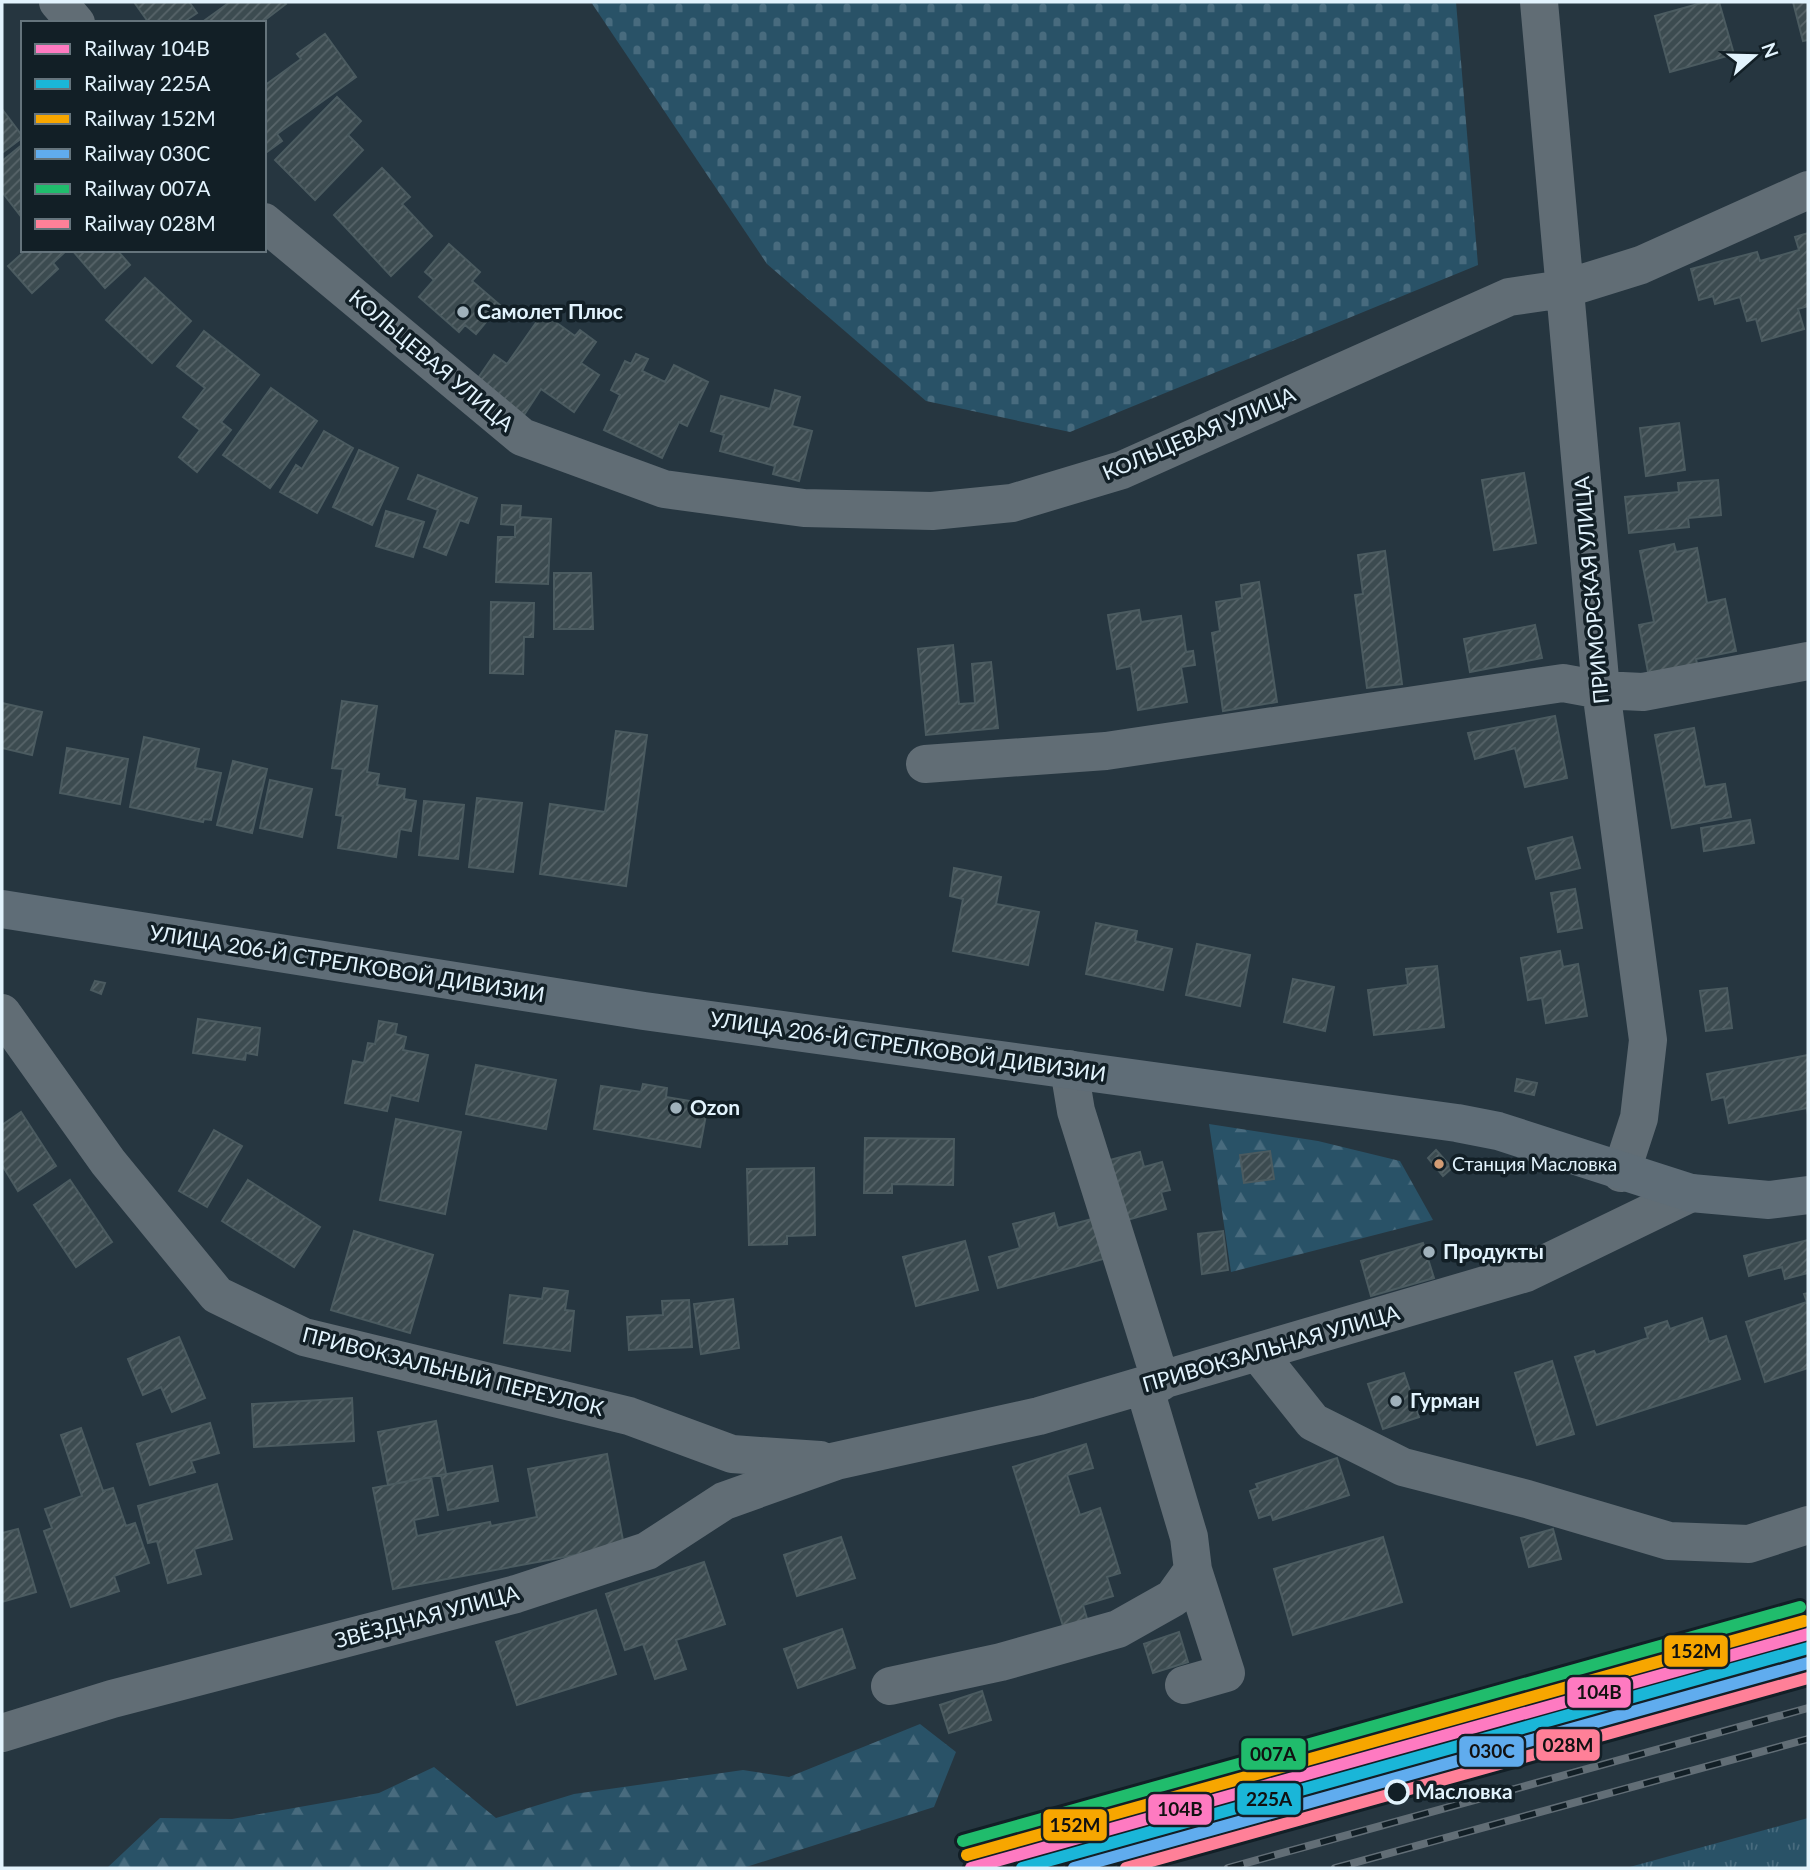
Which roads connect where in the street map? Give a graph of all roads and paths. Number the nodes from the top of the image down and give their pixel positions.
1 (58, 2) edge
2 (1539, 2) edge
3 (74, 21) edge
4 (1808, 190) edge
5 (266, 224) edge
6 (1564, 289) junction
7 (1808, 661) edge
8 (1601, 690) junction
9 (925, 764) dead end
10 (2, 909) edge
11 (2, 1013) edge
12 (1069, 1069) junction
13 (1621, 1173) junction
14 (1690, 1193) junction
15 (1808, 1195) edge
16 (1258, 1353) junction
17 (1153, 1384) junction
18 (836, 1461) junction
19 (1808, 1525) edge
20 (1193, 1570) junction
21 (1184, 1685) dead end
22 (890, 1686) dead end
23 (2, 1733) edge

1 - 3 street
2 - 6 street, ПРИМОРСКАЯ УЛИЦА
4 - 6 street, КОЛЬЦЕВАЯ УЛИЦА
5 - 6 street, КОЛЬЦЕВАЯ УЛИЦА
6 - 8 street, ПРИМОРСКАЯ УЛИЦА
7 - 8 street
8 - 9 street
8 - 13 street, ПРИМОРСКАЯ УЛИЦА
10 - 12 main road, УЛИЦА 206-Й СТРЕЛКОВОЙ ДИВИЗИИ
11 - 18 street, ПРИВОКЗАЛЬНЫЙ ПЕРЕУЛОК
12 - 13 main road, УЛИЦА 206-Й СТРЕЛКОВОЙ ДИВИЗИИ
12 - 17 street
13 - 14 main road, УЛИЦА 206-Й СТРЕЛКОВОЙ ДИВИЗИИ
14 - 15 main road, УЛИЦА 206-Й СТРЕЛКОВОЙ ДИВИЗИИ
14 - 16 street, ПРИВОКЗАЛЬНАЯ УЛИЦА
16 - 17 street, ПРИВОКЗАЛЬНАЯ УЛИЦА
16 - 19 street
17 - 18 street, ПРИВОКЗАЛЬНАЯ УЛИЦА
17 - 20 street
18 - 23 street, ЗВЁЗДНАЯ УЛИЦА
20 - 21 street
20 - 22 street

